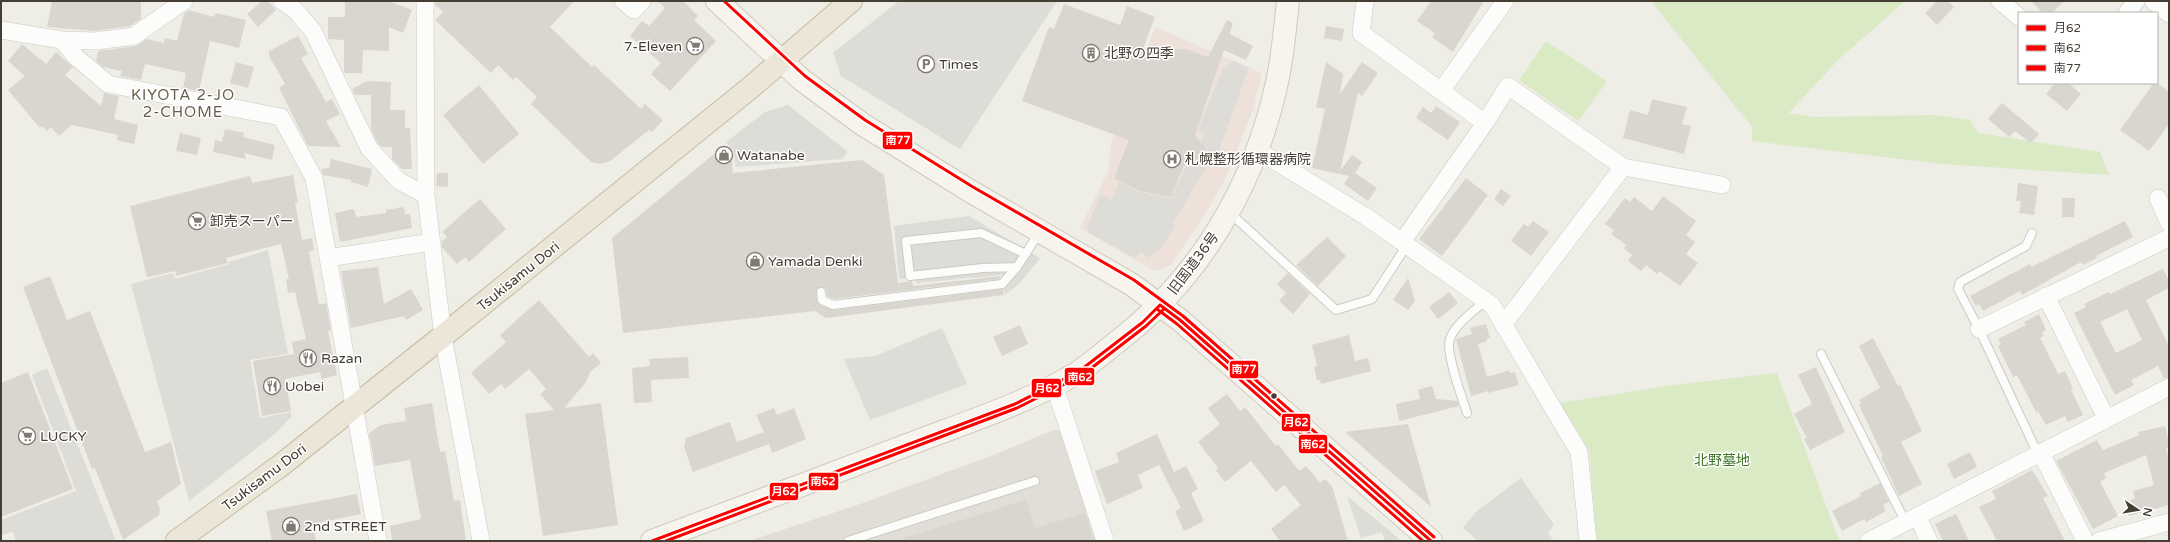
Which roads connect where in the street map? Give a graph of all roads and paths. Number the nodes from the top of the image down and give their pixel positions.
1 (184, 1) edge
2 (282, 1) edge
3 (425, 1) edge
4 (623, 1) edge
5 (642, 1) edge
6 (717, 1) edge
7 (851, 1) edge
8 (1288, 1) edge
9 (1365, 1) edge
10 (1506, 1) edge
11 (2136, 1) edge
12 (2154, 1) edge
13 (2128, 12) edge
14 (2169, 14) edge
15 (1, 30) edge
16 (62, 40) junction
17 (780, 60) junction
18 (1440, 90) junction
19 (1485, 123) junction
20 (1257, 150) junction
21 (1623, 167) junction
22 (1722, 185) dead end
23 (426, 195) junction
24 (2158, 198) dead end
25 (1229, 212) junction
26 (2169, 223) edge
27 (1041, 230) junction
28 (2032, 232) dead end
29 (2169, 238) edge
30 (432, 242) junction
31 (1405, 243) junction
32 (1026, 254) junction
33 (328, 258) junction
34 (1017, 267) junction
35 (821, 292) dead end
36 (2046, 296) junction
37 (1485, 300) junction
38 (1160, 305) junction
39 (1503, 325) junction
40 (1979, 328) junction
41 (443, 336) junction
42 (1821, 354) dead end
43 (1054, 384) junction
44 (2169, 387) edge
45 (353, 408) junction
46 (1466, 413) dead end
47 (2106, 418) junction
48 (2040, 454) junction
49 (1035, 481) dead end
50 (1912, 520) junction
51 (2169, 522) edge
52 (177, 541) edge
53 (378, 541) edge
54 (481, 541) edge
55 (652, 541) edge
56 (848, 541) edge
57 (1105, 541) edge
58 (1431, 541) edge
59 (1588, 541) edge
60 (1870, 541) edge
61 (1929, 541) edge
62 (2085, 541) edge
63 (2099, 541) edge

1 - 16 street
2 - 23 street
3 - 23 street
4 - 5 street
6 - 17 street
7 - 17 highway, Tsukisamu Dori
8 - 20 street, 旧国道36号
9 - 18 street
10 - 18 street
11 - 13 street
12 - 14 street
15 - 16 street
16 - 33 street
17 - 27 street
17 - 41 highway, Tsukisamu Dori
18 - 19 street
19 - 21 street
19 - 31 street
20 - 25 street, 旧国道36号
20 - 31 street
21 - 22 street
21 - 39 street
23 - 30 street
24 - 26 street
25 - 31 lane
25 - 38 street, 旧国道36号
27 - 32 lane
27 - 38 street
28 - 40 lane
29 - 36 street
30 - 33 street
30 - 41 street
31 - 37 street
32 - 34 lane
32 - 34 lane
33 - 45 street
34 - 35 lane
36 - 40 street
36 - 47 street
37 - 39 street
37 - 46 lane
38 - 43 street, 旧国道36号
38 - 58 street
39 - 59 street
40 - 48 lane
41 - 45 highway, Tsukisamu Dori
41 - 54 street
42 - 50 lane
43 - 55 street, 旧国道36号
43 - 57 street
44 - 47 street
45 - 52 highway, Tsukisamu Dori
45 - 53 street
47 - 48 street
48 - 50 street
48 - 62 street
49 - 56 lane
50 - 60 street
50 - 61 street
51 - 63 street

